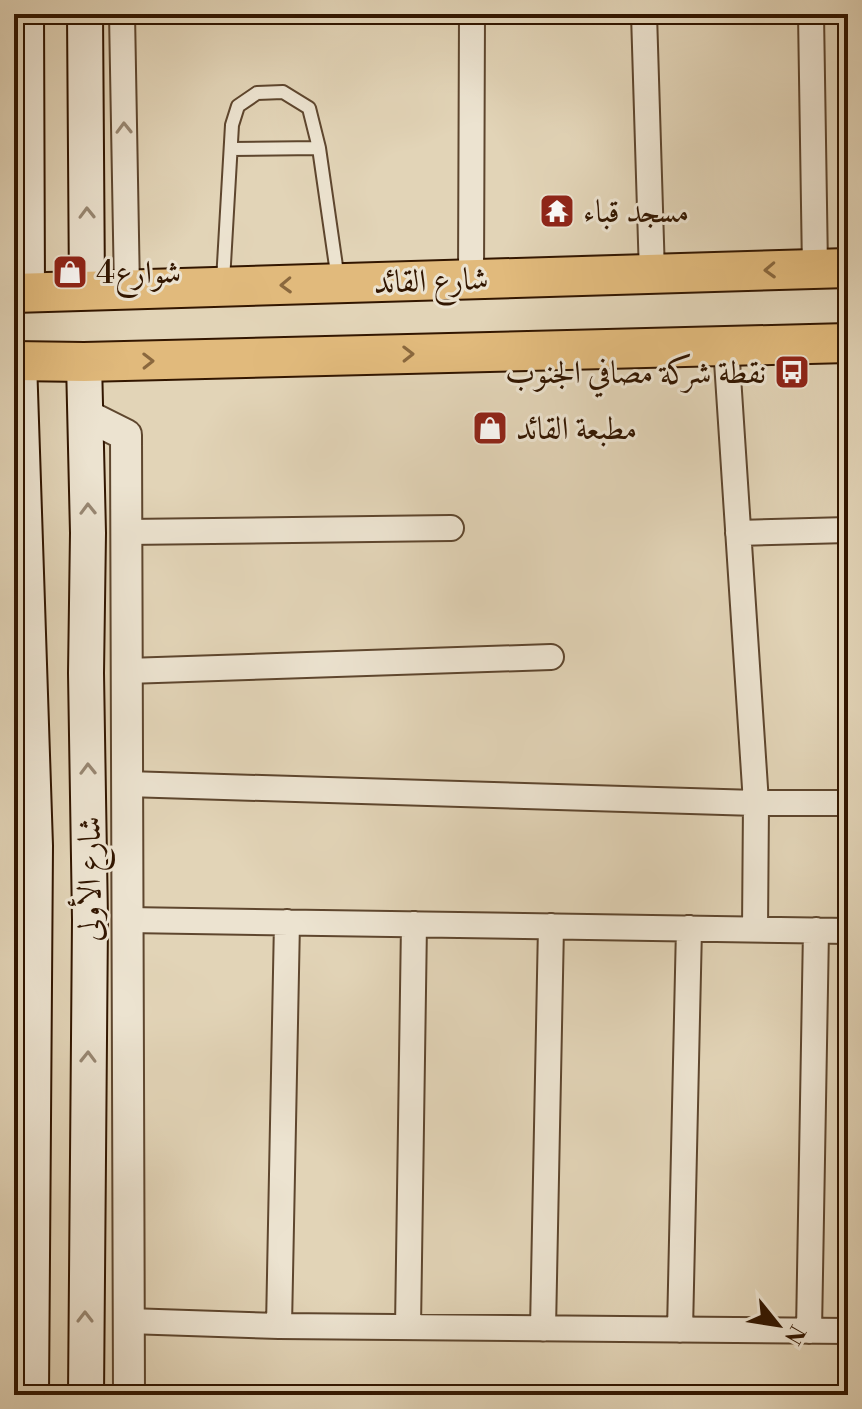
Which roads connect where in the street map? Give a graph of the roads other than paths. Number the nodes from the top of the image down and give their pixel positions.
1 (26, 14) edge
2 (85, 14) edge
3 (122, 14) edge
4 (472, 14) edge
5 (644, 14) edge
6 (811, 14) edge
7 (319, 148) junction
8 (231, 149) junction
9 (832, 268) edge
10 (652, 274) junction
11 (471, 279) junction
12 (338, 283) junction
13 (223, 287) junction
14 (127, 290) junction
15 (87, 291) junction
16 (21, 293) edge
17 (848, 343) edge
18 (726, 346) junction
19 (17, 361) edge
20 (84, 362) junction
21 (86, 415) junction
22 (18, 422) edge
23 (451, 528) dead end
24 (848, 530) edge
25 (126, 532) junction
26 (738, 533) junction
27 (551, 657) dead end
28 (127, 671) junction
29 (22, 699) edge
30 (127, 784) junction
31 (756, 803) junction
32 (848, 803) edge
33 (24, 846) edge
34 (127, 920) junction
35 (287, 922) junction
36 (414, 924) junction
37 (551, 926) junction
38 (689, 928) junction
39 (755, 929) junction
40 (816, 930) junction
41 (848, 931) edge
42 (24, 993) edge
43 (24, 1130) edge
44 (128, 1161) junction
45 (87, 1162) junction
46 (23, 1256) edge
47 (128, 1321) junction
48 (279, 1326) junction
49 (408, 1327) junction
50 (543, 1329) junction
51 (680, 1330) junction
52 (809, 1331) junction
53 (848, 1331) edge
54 (31, 1395) edge
55 (86, 1395) edge
56 (129, 1395) edge

1 - 16 main road
15 -> 2 main road
14 -> 3 street
4 - 11 street
5 - 10 street
6 - 9 street
7 - 8 lane
7 - 8 lane
7 - 12 lane
8 - 13 lane
9 -> 10 main road, شارع القائد
10 - 11 main road, شارع القائد
11 - 12 main road, شارع القائد
12 -> 13 main road, شارع القائد
13 - 14 main road, شارع القائد
14 - 15 main road, شارع القائد
15 - 16 main road, شارع القائد
17 - 18 main road
20 -> 18 main road
18 - 26 street
19 - 20 main road
19 - 22 main road, شارع الأولى
20 - 21 main road, شارع الأولى
21 - 25 street
45 -> 21 main road, شارع الأولى
22 - 29 main road, شارع الأولى
23 - 25 street
24 - 26 street
25 - 28 street
26 - 31 street
27 - 28 street
28 - 30 street
29 - 33 main road, شارع الأولى
30 - 31 street
30 - 34 street
31 - 32 street
31 - 39 street
33 - 42 main road, شارع الأولى
34 - 35 street
34 - 44 street
35 - 36 street
35 - 48 street
36 - 37 street
36 - 49 street
37 - 38 street
37 - 50 street
38 - 39 street
38 - 51 street
39 - 40 street
40 - 41 street
40 - 52 street
42 - 43 main road, شارع الأولى
43 - 46 main road, شارع الأولى
44 - 45 street
44 - 47 street
55 -> 45 main road, شارع الأولى
46 - 54 main road, شارع الأولى
47 - 48 street
47 - 56 street
48 - 49 street
49 - 50 street
50 - 51 street
51 - 52 street
52 - 53 street

